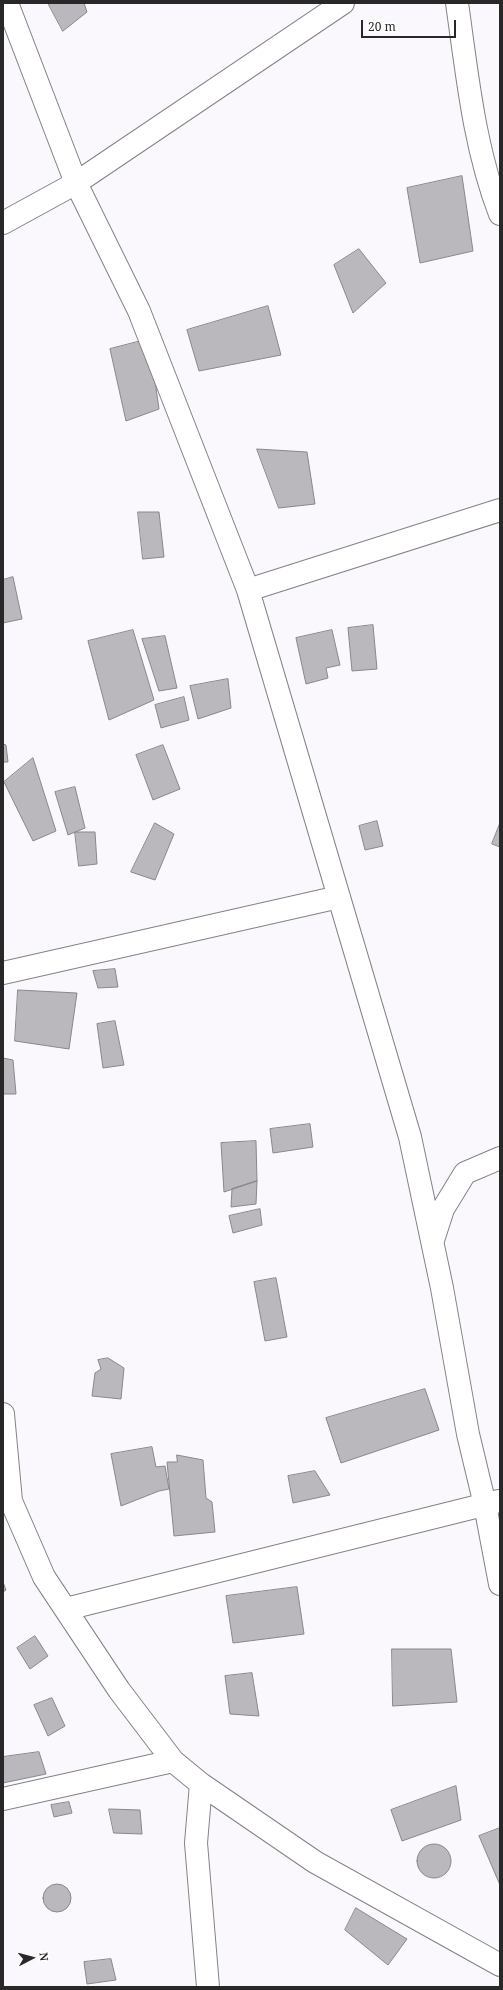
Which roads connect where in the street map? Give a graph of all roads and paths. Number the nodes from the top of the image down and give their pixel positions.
1 (7, 3) edge
2 (343, 3) edge
3 (457, 3) edge
4 (76, 183) junction
5 (500, 214) edge
6 (3, 223) edge
7 (500, 510) edge
8 (248, 590) junction
9 (339, 897) junction
10 (3, 973) edge
11 (500, 1158) edge
12 (433, 1241) junction
13 (3, 1414) edge
14 (7, 1501) edge
15 (493, 1503) edge
16 (500, 1584) edge
17 (66, 1609) junction
18 (173, 1761) junction
19 (201, 1784) junction
20 (3, 1799) edge
21 (500, 1965) edge
22 (208, 1987) edge

1 - 4 street
2 - 4 street
3 - 5 street
4 - 6 street
4 - 8 street
7 - 8 street
8 - 9 street
9 - 10 street
9 - 12 street
11 - 12 street
12 - 15 street
13 - 14 street
14 - 17 street
15 - 16 street
15 - 17 street
17 - 18 street
18 - 19 street
18 - 20 street
19 - 21 street
19 - 22 street

